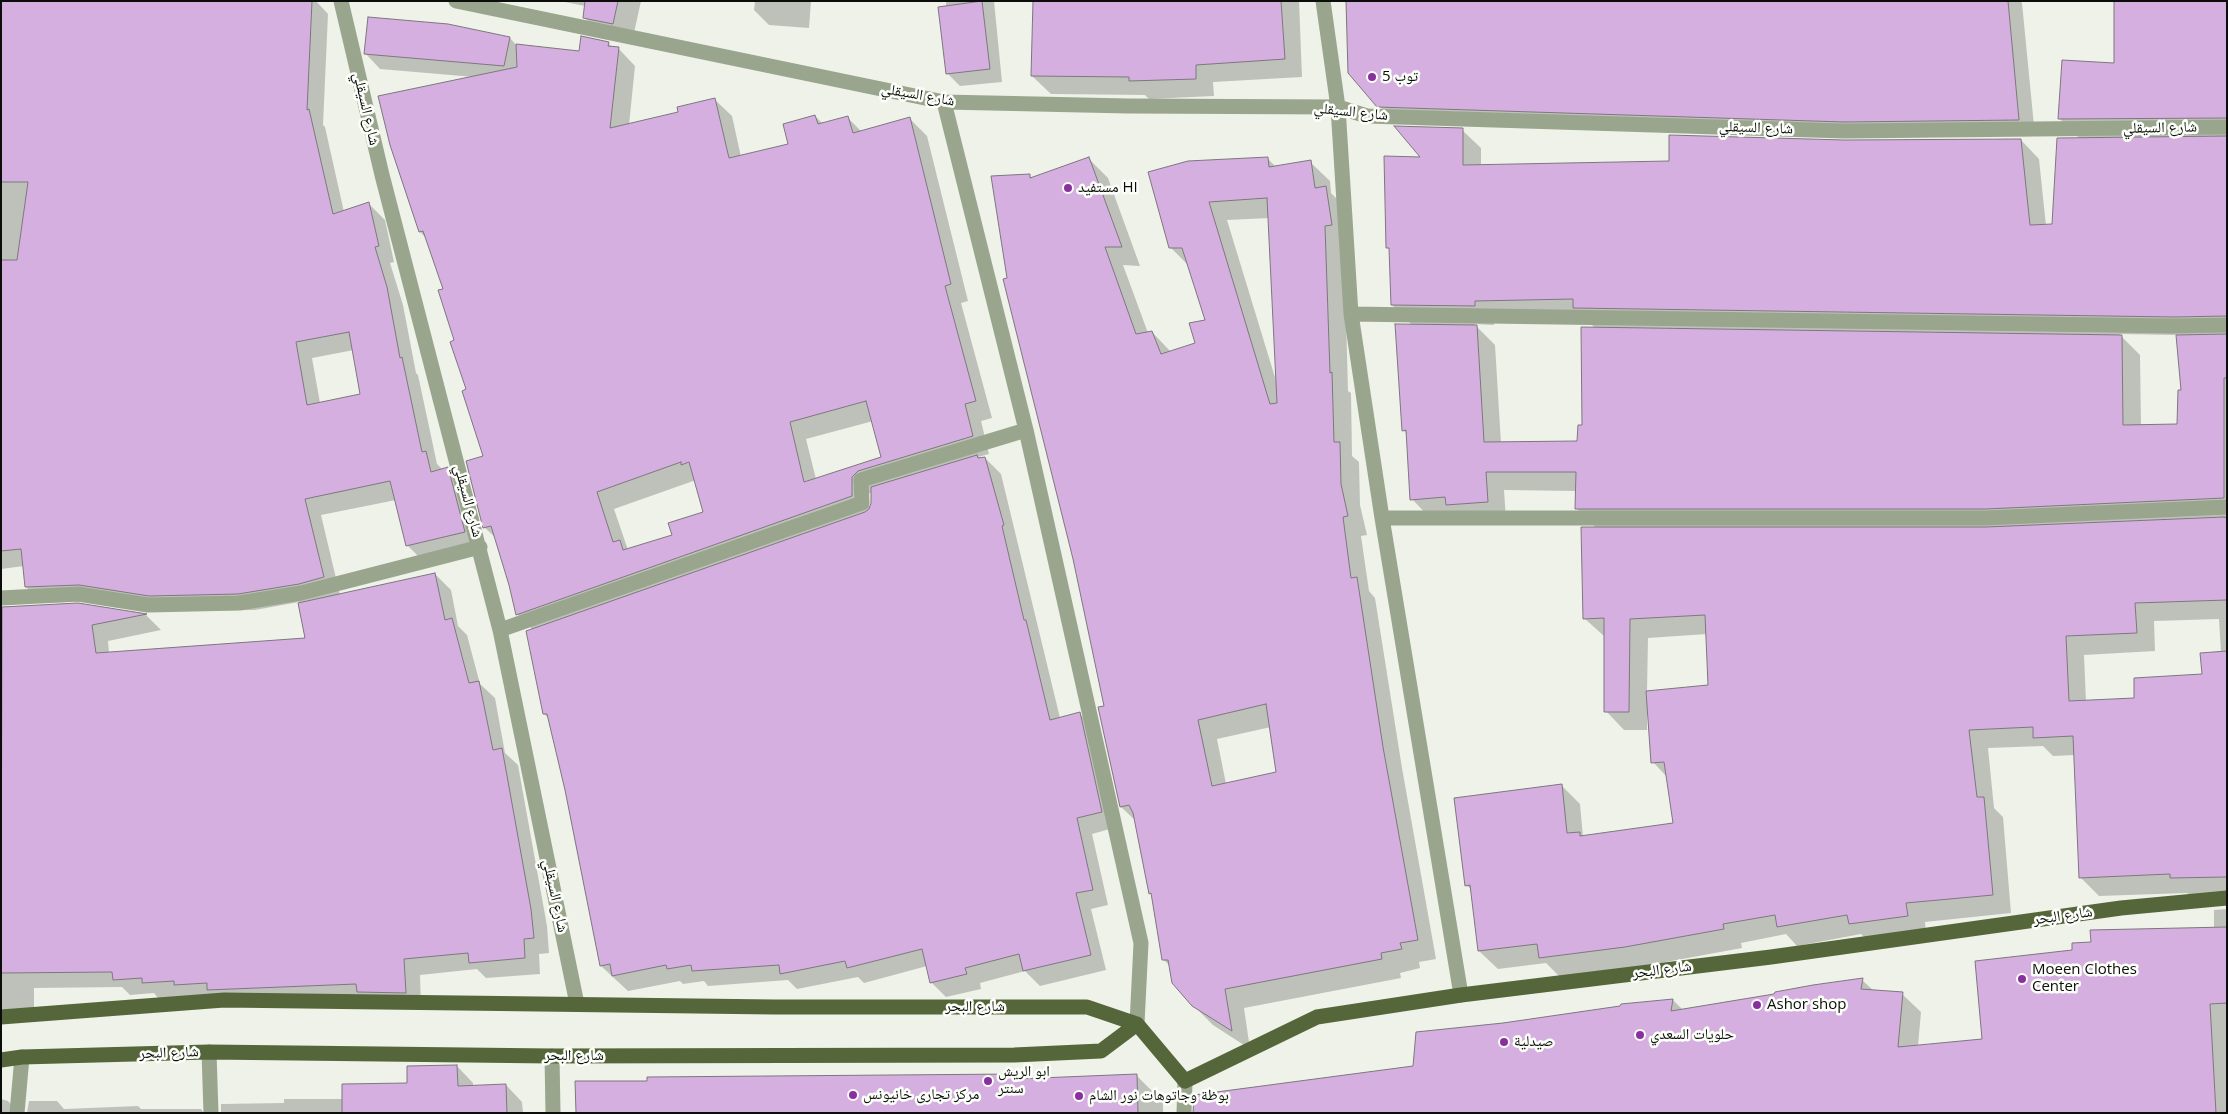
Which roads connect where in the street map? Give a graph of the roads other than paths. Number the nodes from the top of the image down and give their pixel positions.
1 (341, 1) edge
2 (456, 1) edge
3 (1323, 1) edge
4 (944, 102) junction
5 (1338, 107) junction
6 (2227, 127) edge
7 (1351, 314) junction
8 (2227, 325) edge
9 (1026, 430) junction
10 (2227, 507) edge
11 (1382, 518) junction
12 (480, 547) junction
13 (1, 598) edge
14 (500, 630) junction
15 (2227, 898) edge
16 (1461, 995) junction
17 (577, 1004) junction
18 (1, 1017) edge
19 (1137, 1024) junction
20 (209, 1052) junction
21 (552, 1056) junction
22 (22, 1057) junction
23 (1, 1060) edge
24 (1185, 1080) junction
25 (17, 1113) edge
26 (211, 1113) edge
27 (553, 1113) edge
28 (1184, 1113) edge

1 - 12 street, شارع السيقلي
2 - 4 street, شارع السيقلي
3 - 5 street
4 - 5 street, شارع السيقلي
4 - 9 street
5 - 6 street, شارع السيقلي
5 - 7 street
7 - 8 street
7 - 11 street
9 - 14 street
9 - 19 street
10 - 11 street
11 - 16 street
12 - 13 street
12 - 14 street, شارع السيقلي
14 - 17 street, شارع السيقلي
15 - 16 main road, شارع البحر
16 - 24 main road, شارع البحر
17 - 18 main road, شارع البحر
17 - 19 main road, شارع البحر
19 - 21 main road, شارع البحر
19 - 24 main road
20 - 21 main road, شارع البحر
20 - 22 main road, شارع البحر
20 - 26 street
21 - 27 street
22 - 23 main road, شارع البحر
22 - 25 street
24 - 28 street

